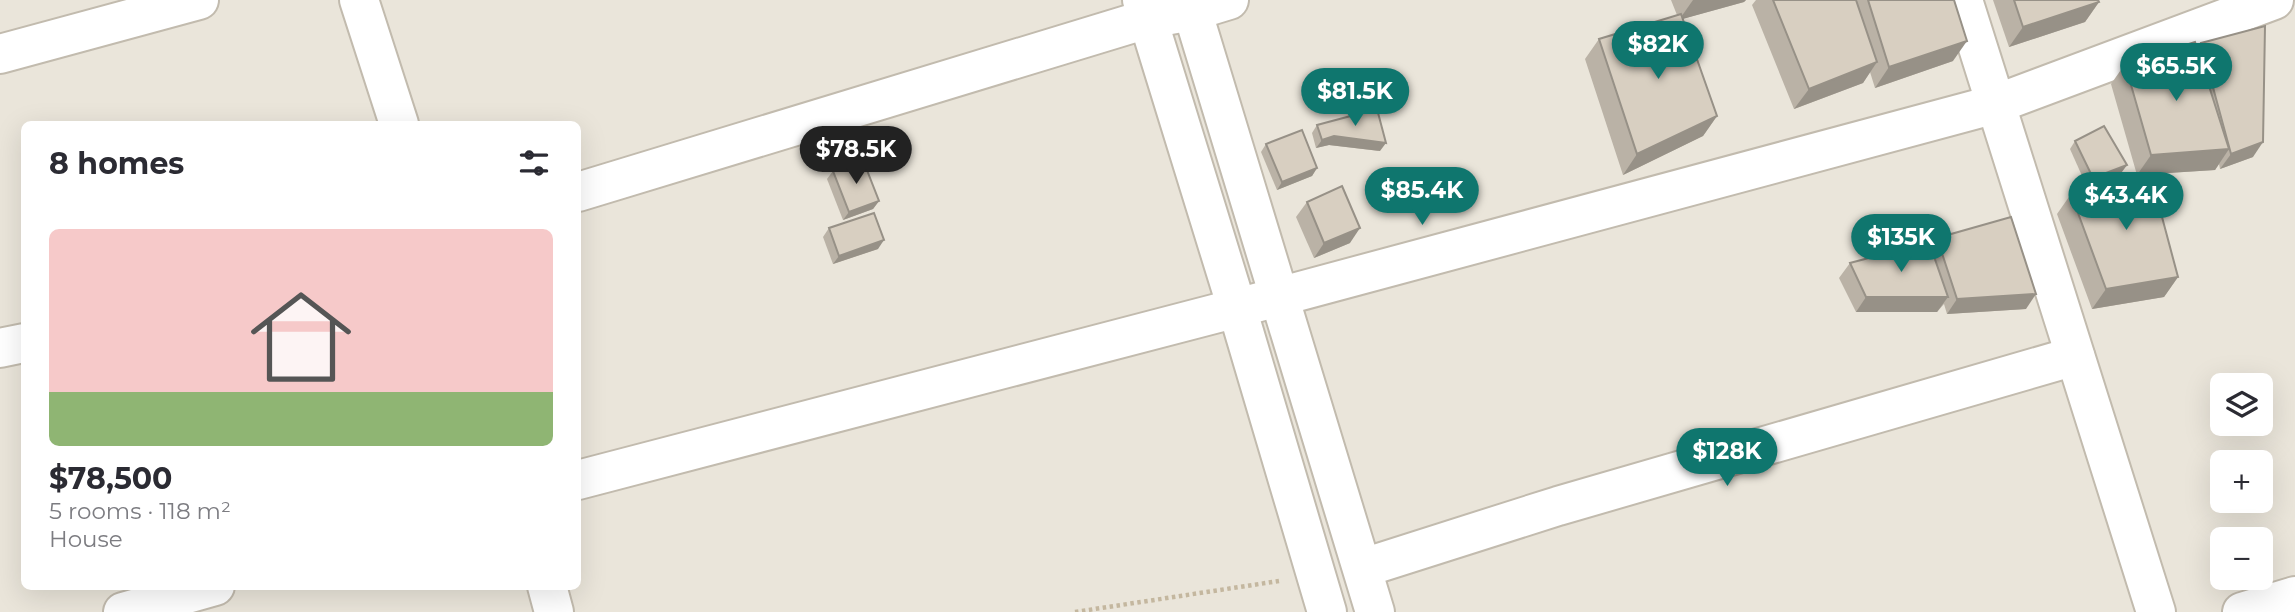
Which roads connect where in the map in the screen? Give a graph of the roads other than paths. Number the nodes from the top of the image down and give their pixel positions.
1 (199, 0) edge
2 (359, 0) edge
3 (1229, 0) edge
4 (1962, 0) edge
5 (2274, 0) edge
6 (1191, 5) edge
7 (1144, 9) edge
8 (0, 54) edge
9 (1996, 104) junction
10 (398, 121) edge
11 (581, 191) edge
12 (1280, 296) junction
13 (1237, 308) junction
14 (21, 344) edge
15 (0, 348) edge
16 (2076, 356) junction
17 (581, 479) edge
18 (1363, 568) junction
19 (201, 590) edge
20 (548, 590) edge
21 (2295, 596) edge
22 (123, 612) edge
23 (554, 612) edge
24 (1327, 612) edge
25 (1375, 612) edge
26 (2156, 612) edge
27 (2242, 612) edge

1 - 8 street
2 - 10 street
3 - 6 street
4 - 9 street
5 - 9 street
6 - 7 street
6 - 12 street
7 - 11 street
7 - 13 street
9 - 12 street
9 - 16 street
12 - 13 street
12 - 18 street
13 - 17 street
13 - 24 street
14 - 15 street
16 - 18 street
16 - 26 street
18 - 25 street
19 - 22 street
20 - 23 street
21 - 27 street

